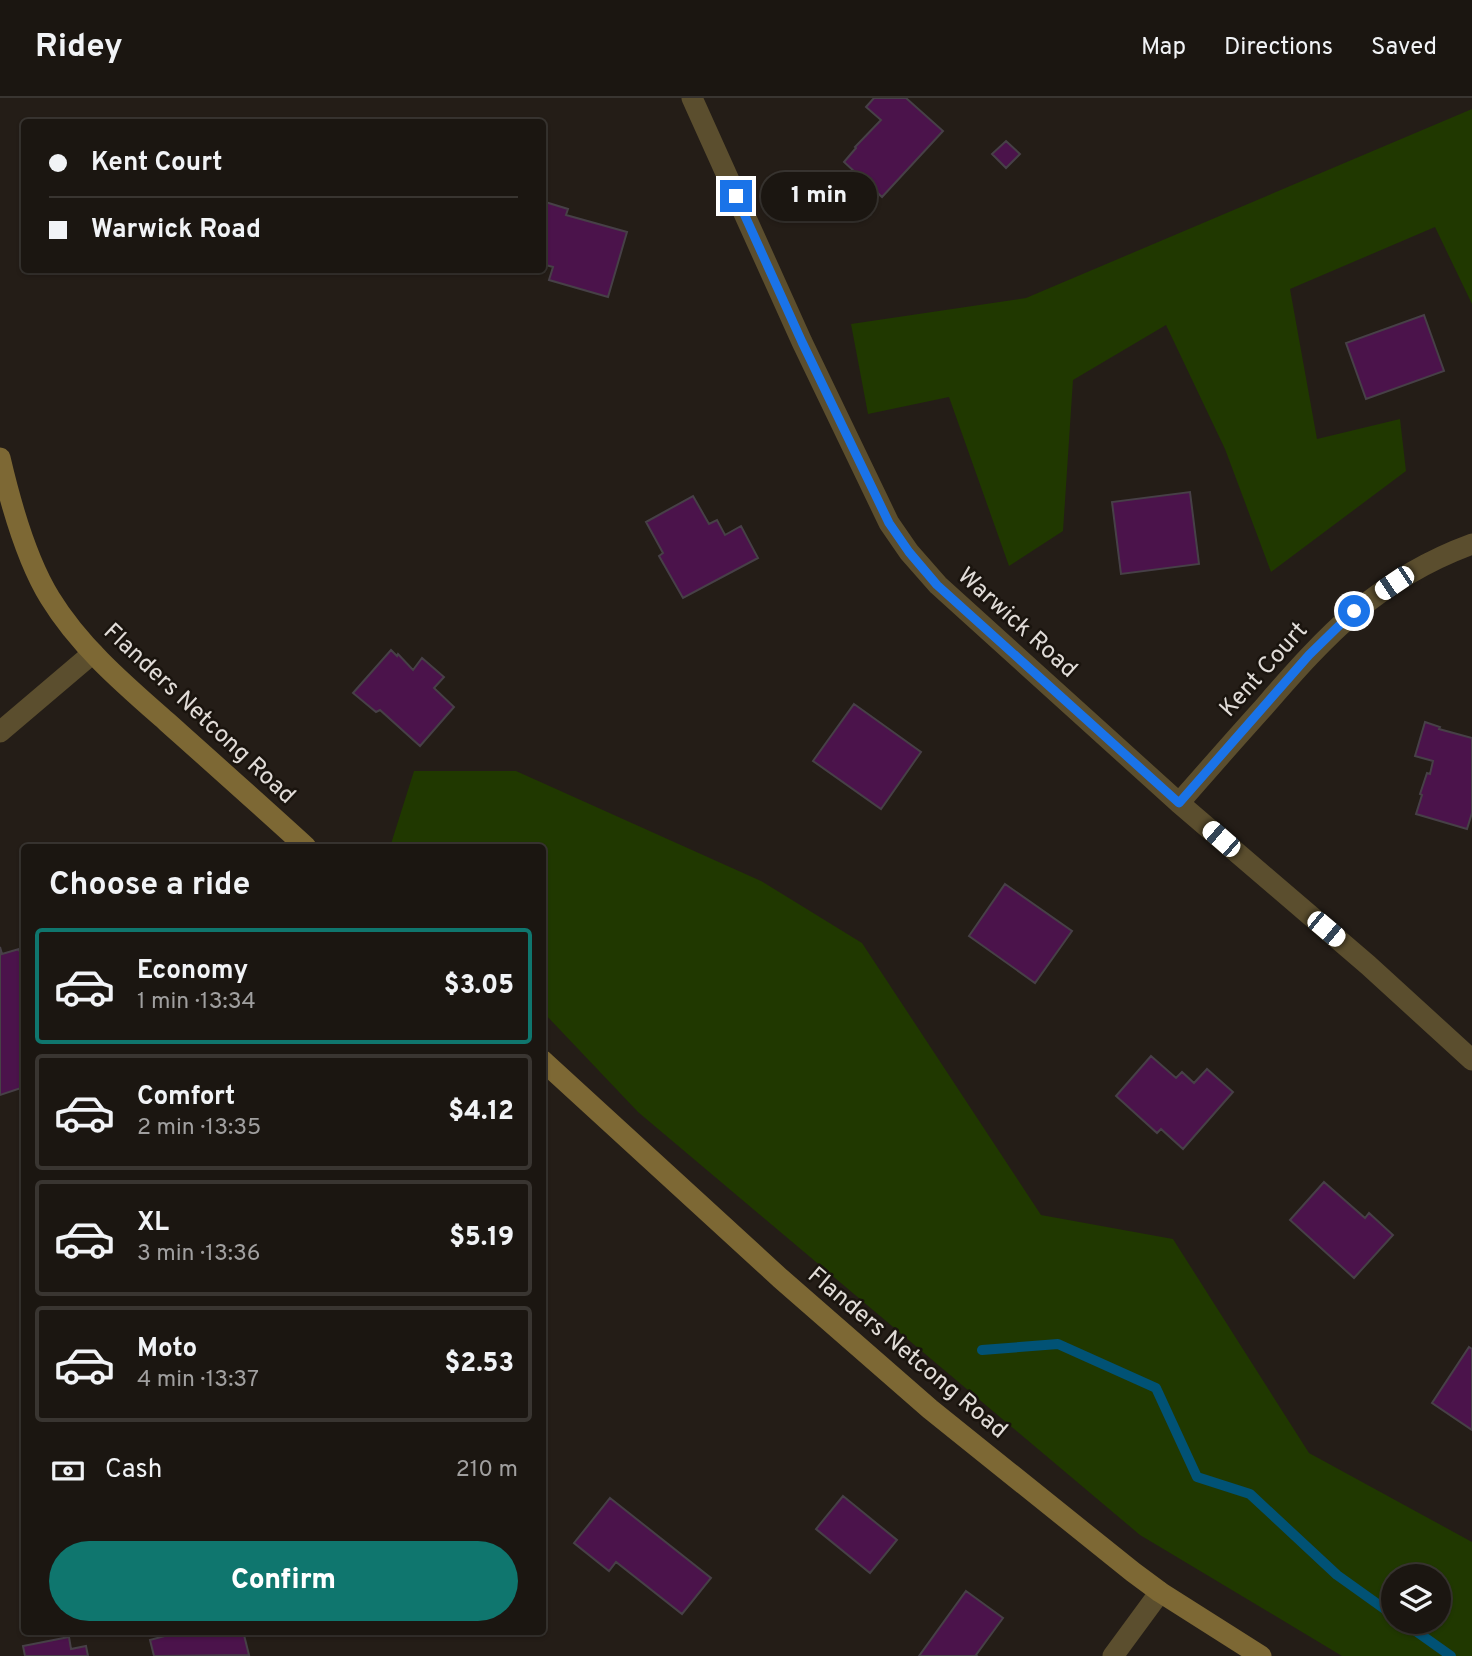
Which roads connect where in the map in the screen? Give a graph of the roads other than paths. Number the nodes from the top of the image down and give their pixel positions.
1 (692, 98) edge
2 (0, 458) edge
3 (1472, 544) edge
4 (93, 653) junction
5 (0, 732) edge
6 (1179, 803) junction
7 (303, 844) edge
8 (1472, 1060) edge
9 (546, 1064) edge
10 (1160, 1592) junction
11 (1112, 1656) edge
12 (1261, 1656) edge

1 - 6 street, Warwick Road
2 - 4 main road, Flanders Netcong Road
3 - 6 street, Kent Court
4 - 5 street
4 - 7 main road, Flanders Netcong Road
6 - 8 street, Warwick Road
9 - 10 main road, Flanders Netcong Road
10 - 11 street
10 - 12 main road, Flanders Netcong Road

